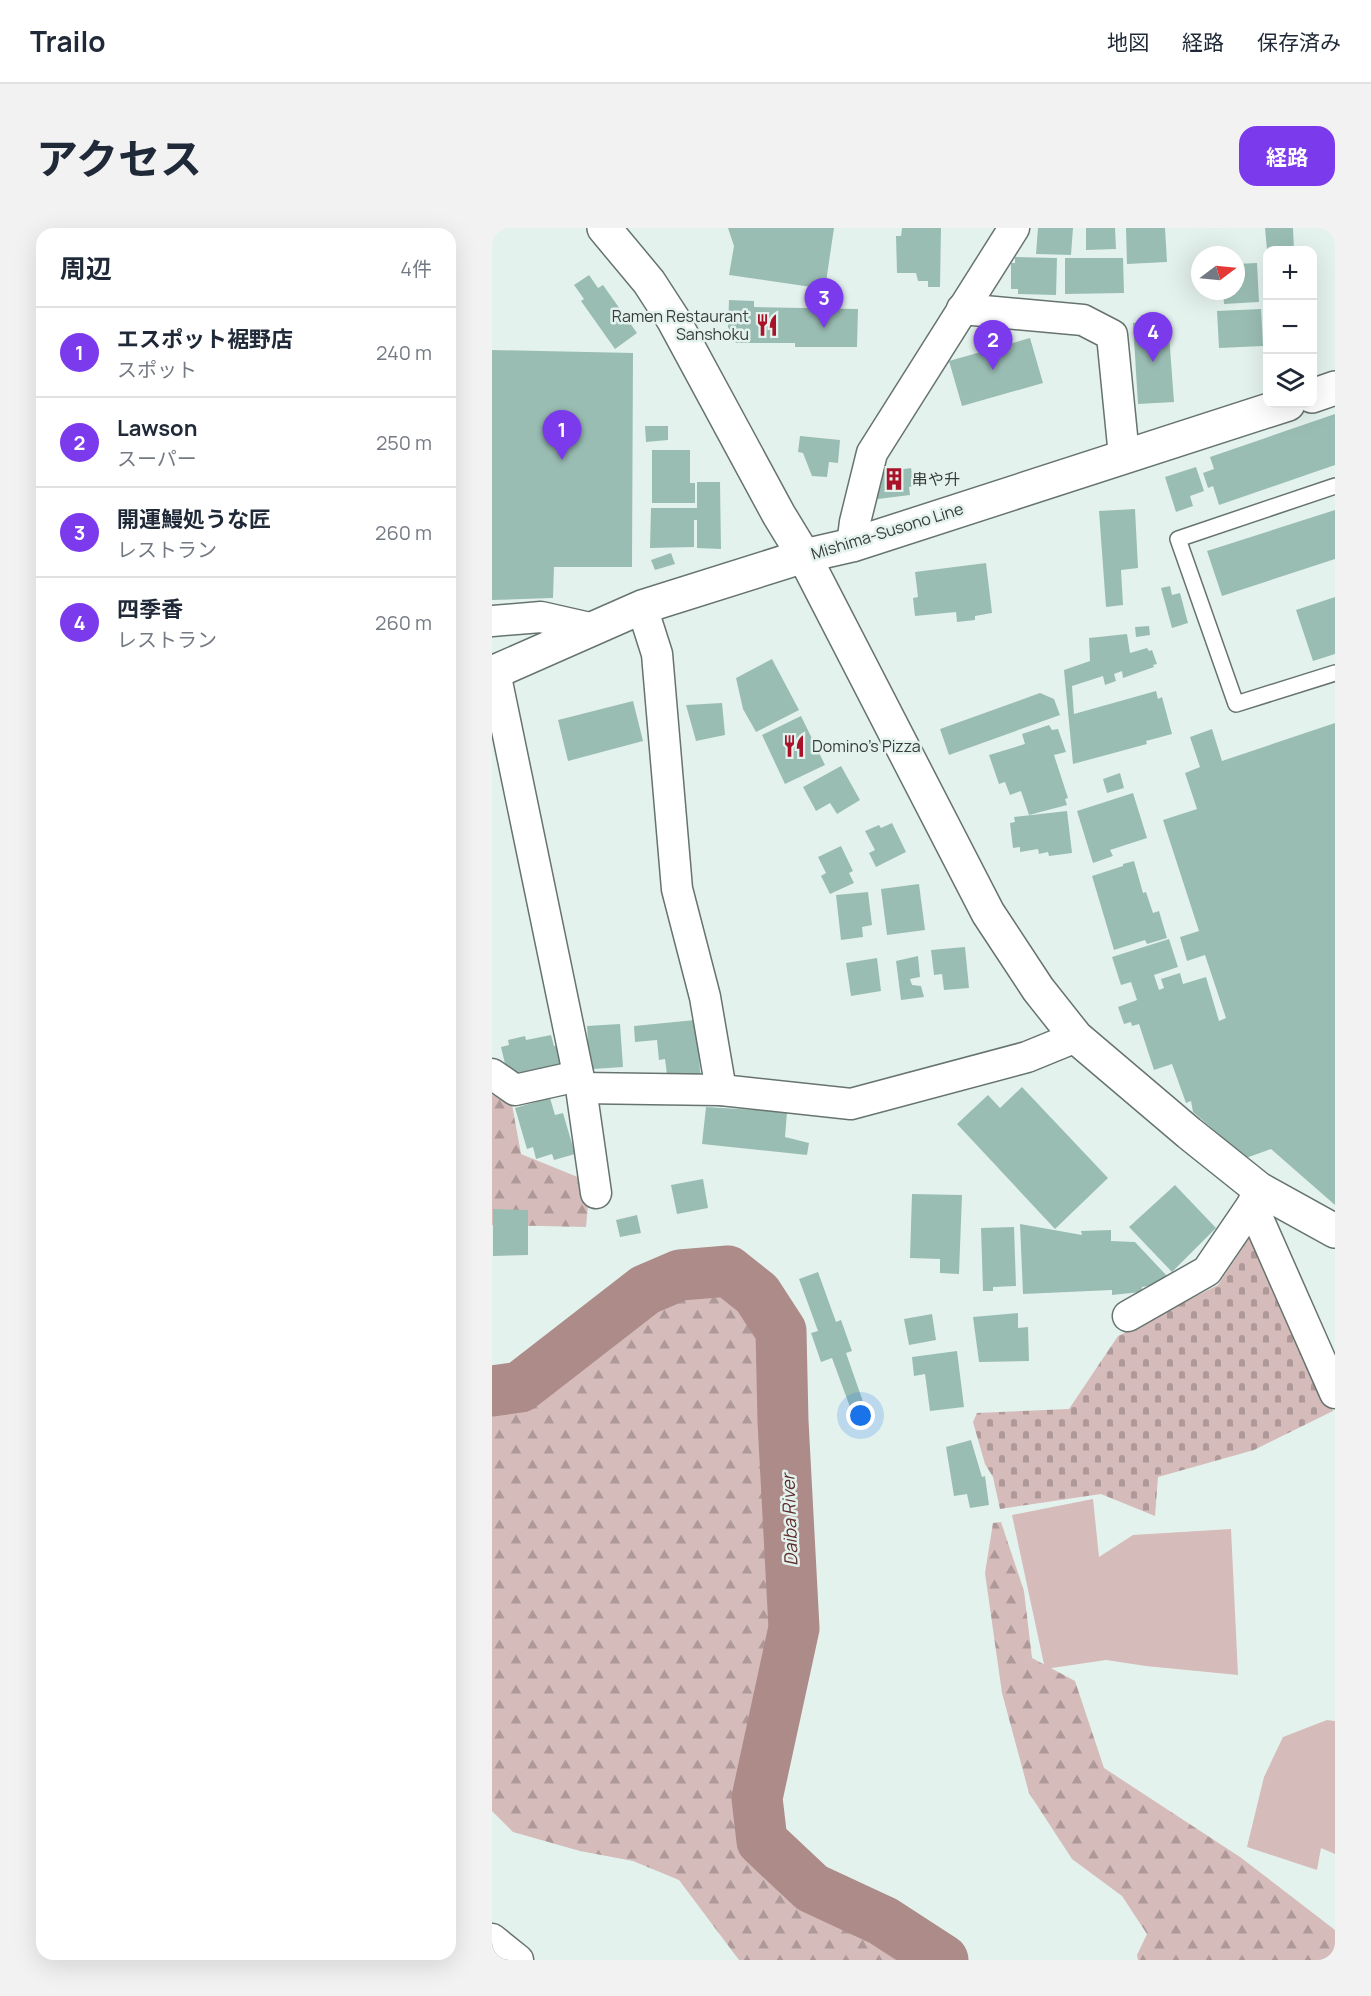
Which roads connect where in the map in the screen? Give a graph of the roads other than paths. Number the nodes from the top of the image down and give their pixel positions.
1 (604, 228) edge
2 (1014, 228) edge
3 (962, 309) junction
4 (1335, 388) edge
5 (1317, 394) edge
6 (1275, 408) edge
7 (1124, 456) junction
8 (1335, 486) edge
9 (852, 545) junction
10 (804, 556) junction
11 (642, 607) junction
12 (492, 621) edge
13 (594, 629) junction
14 (493, 672) edge
15 (1335, 673) edge
16 (1076, 1037) junction
17 (492, 1074) edge
18 (579, 1082) junction
19 (721, 1090) junction
20 (596, 1193) dead end
21 (1255, 1197) junction
22 (1335, 1231) edge
23 (1128, 1316) dead end
24 (1335, 1393) edge
25 (492, 1939) edge
26 (518, 1960) edge

1 - 10 street
2 - 3 street
3 - 7 street
3 - 9 street
4 - 5 street
6 - 7 street, Mishima-Susono Line
7 - 9 street, Mishima-Susono Line
8 - 15 lane
9 - 10 street, Mishima-Susono Line
10 - 11 street, Mishima-Susono Line
10 - 16 street
11 - 13 street, Mishima-Susono Line
11 - 19 street
12 - 13 street
13 - 14 street, Mishima-Susono Line
14 - 18 street
16 - 19 street
16 - 21 street
17 - 18 street
18 - 19 street
18 - 20 street
21 - 22 street
21 - 23 street
21 - 24 street
25 - 26 street

